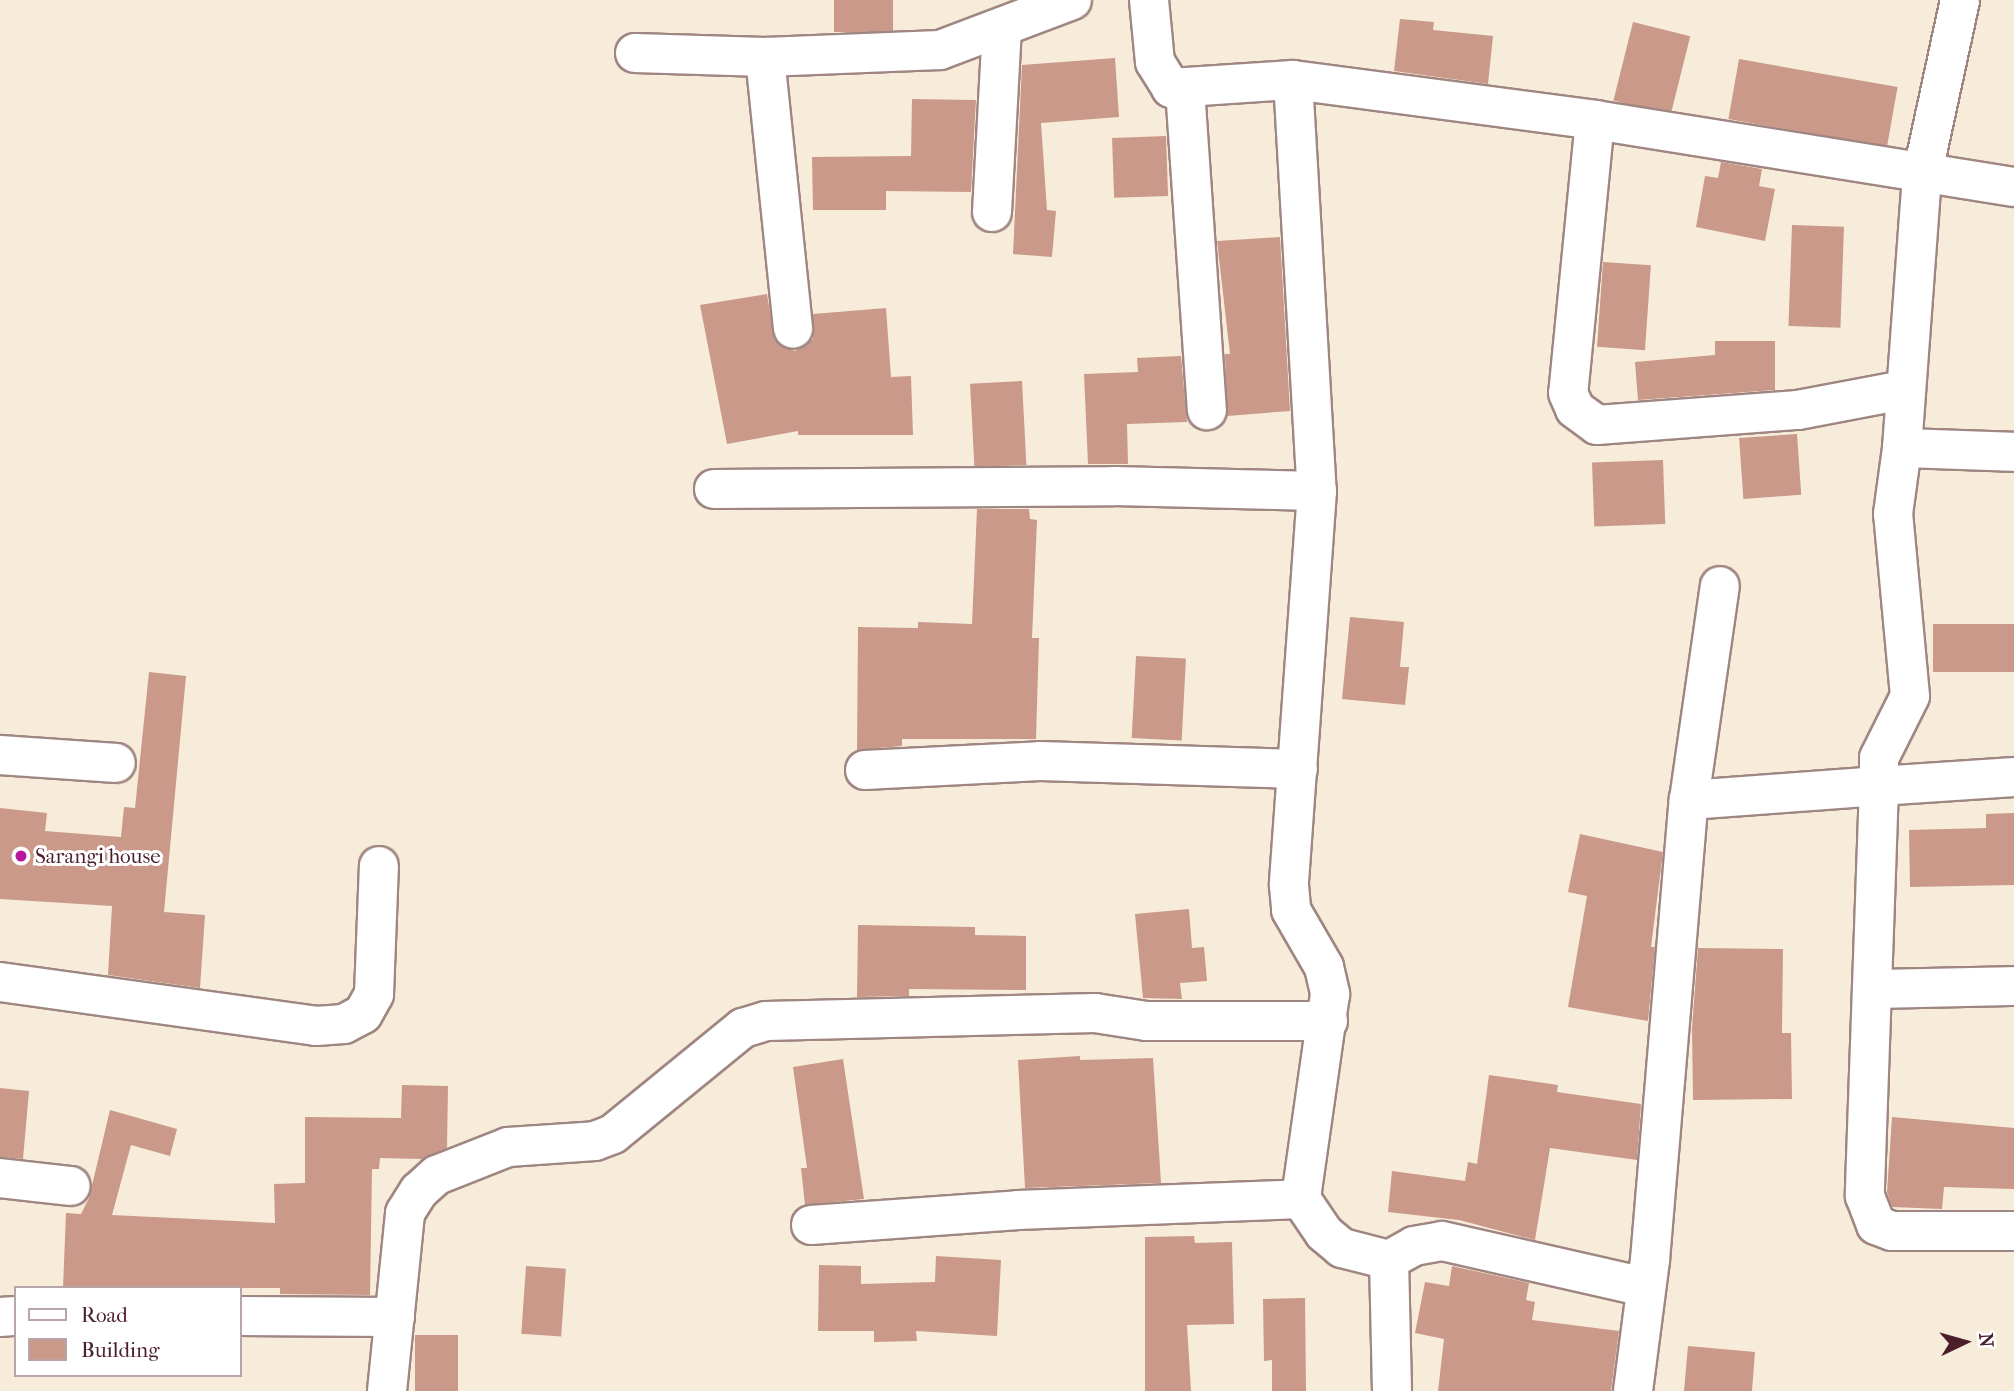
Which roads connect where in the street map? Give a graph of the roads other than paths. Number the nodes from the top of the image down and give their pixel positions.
1 (1072, 0) edge
2 (1149, 0) edge
3 (1959, 0) edge
4 (1002, 29) junction
5 (635, 53) dead end
6 (765, 57) junction
7 (1293, 80) junction
8 (1185, 89) junction
9 (1595, 120) junction
10 (1923, 176) junction
11 (2014, 187) edge
12 (992, 212) dead end
13 (793, 329) dead end
14 (1904, 390) junction
15 (1207, 410) dead end
16 (1902, 448) junction
17 (2014, 452) edge
18 (714, 489) dead end
19 (1317, 491) junction
20 (1720, 586) dead end
21 (0, 755) edge
22 (116, 763) dead end
23 (1298, 769) junction
24 (865, 770) dead end
25 (2014, 777) edge
26 (1878, 786) junction
27 (1689, 800) junction
28 (379, 866) dead end
29 (0, 982) edge
30 (2014, 986) edge
31 (1872, 989) junction
32 (1328, 1021) junction
33 (0, 1178) edge
34 (71, 1186) dead end
35 (1301, 1199) junction
36 (811, 1226) dead end
37 (2014, 1231) edge
38 (1390, 1260) junction
39 (1644, 1287) junction
40 (242, 1317) edge
41 (395, 1317) junction
42 (387, 1391) edge
43 (1392, 1391) edge
44 (1633, 1391) edge

1 - 4 street
2 - 8 street
3 - 10 street
4 - 6 street
4 - 12 street
5 - 6 street
6 - 13 street
7 - 8 street
7 - 9 street
7 - 19 street
8 - 15 street
9 - 10 street
9 - 14 street
10 - 11 street
10 - 14 street
14 - 16 street
16 - 17 street
16 - 26 street
18 - 19 street
19 - 23 street
20 - 27 street
21 - 22 street
23 - 24 street
23 - 32 street
25 - 26 street
26 - 27 street
26 - 31 street
27 - 39 street
28 - 29 street
30 - 31 street
31 - 37 street
32 - 35 street
32 - 41 street
33 - 34 street
35 - 36 street
35 - 38 street
38 - 39 street
38 - 43 street
39 - 44 street
40 - 41 street
41 - 42 street

